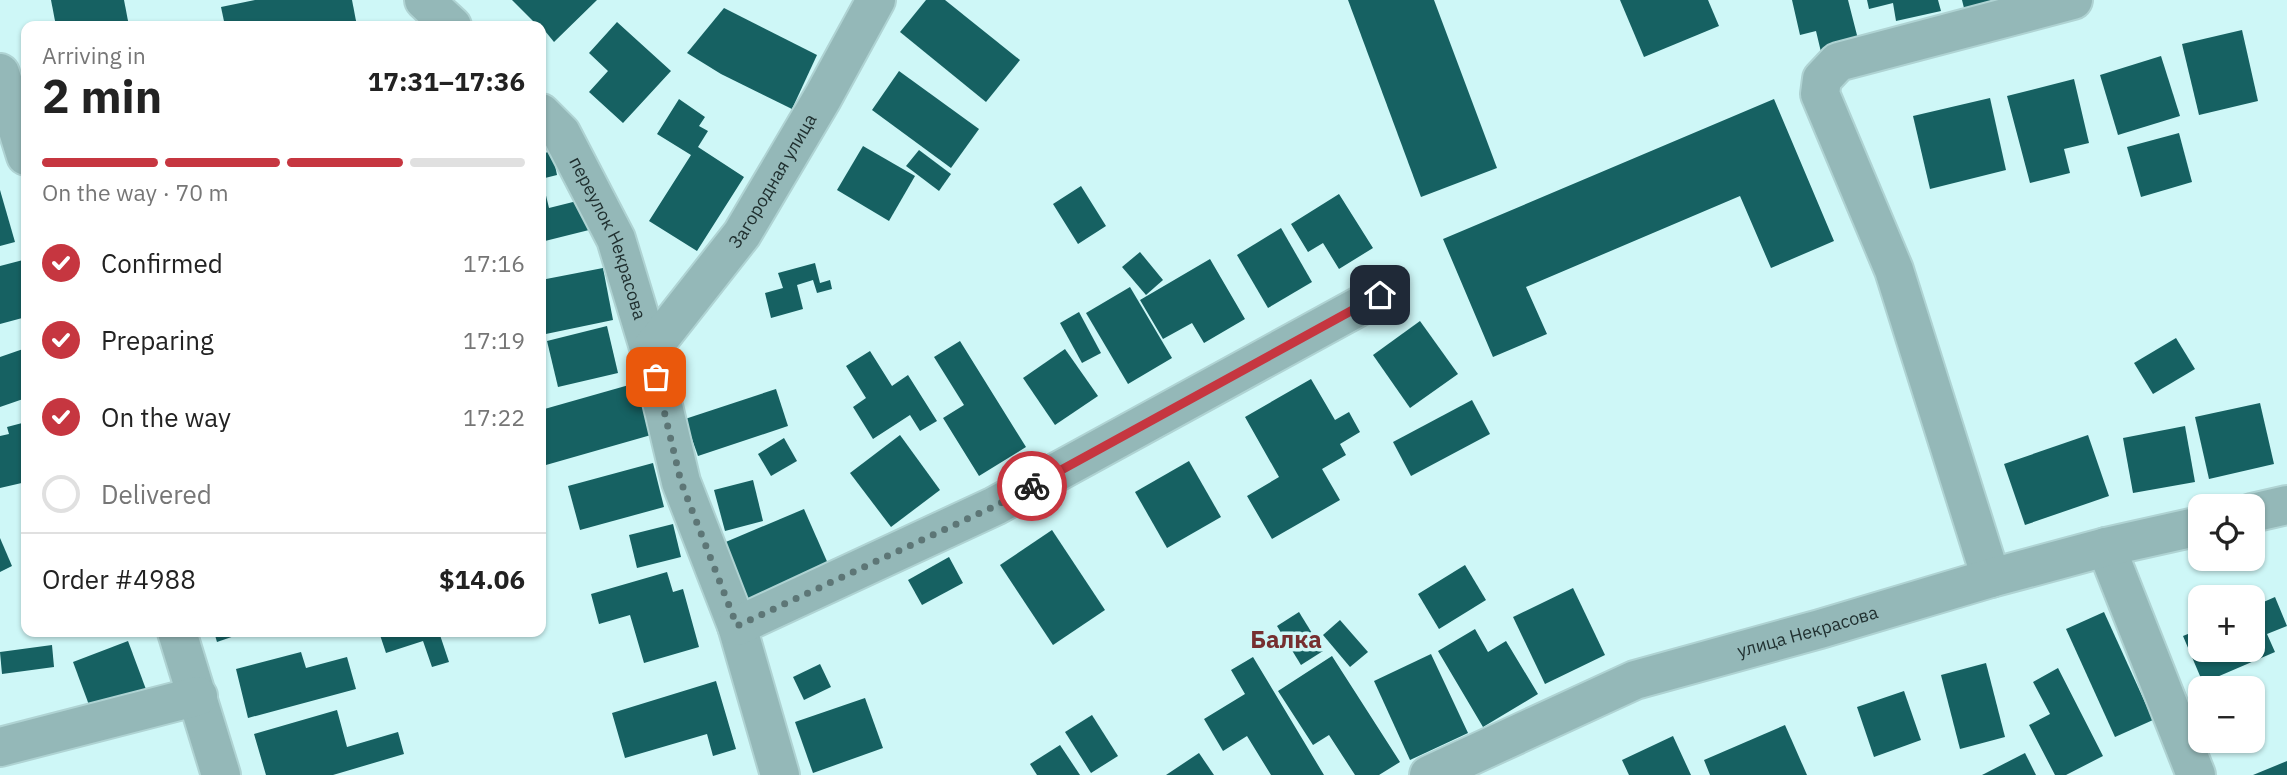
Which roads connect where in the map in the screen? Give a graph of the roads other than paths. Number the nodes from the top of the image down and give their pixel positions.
1 (424, 0) edge
2 (876, 0) edge
3 (2073, 0) edge
4 (447, 21) edge
5 (0, 73) edge
6 (546, 118) edge
7 (21, 140) edge
8 (1380, 295) dead end
9 (650, 351) junction
10 (2287, 505) edge
11 (2265, 510) edge
12 (2188, 529) edge
13 (2106, 547) junction
14 (1992, 578) junction
15 (737, 626) junction
16 (179, 637) edge
17 (198, 696) junction
18 (0, 747) edge
19 (221, 775) edge
20 (780, 775) edge
21 (1429, 775) edge
22 (2196, 775) edge

1 - 4 street
2 - 9 street, Загородная улица
3 - 14 street
5 - 7 street
6 - 9 street, переулок Некрасова
8 - 15 street
9 - 15 street, переулок Некрасова
10 - 11 street
12 - 13 street, улица Некрасова
13 - 14 street, улица Некрасова
13 - 22 street
14 - 21 street, улица Некрасова
15 - 20 street, переулок Некрасова
16 - 17 street
17 - 18 street
17 - 19 street

